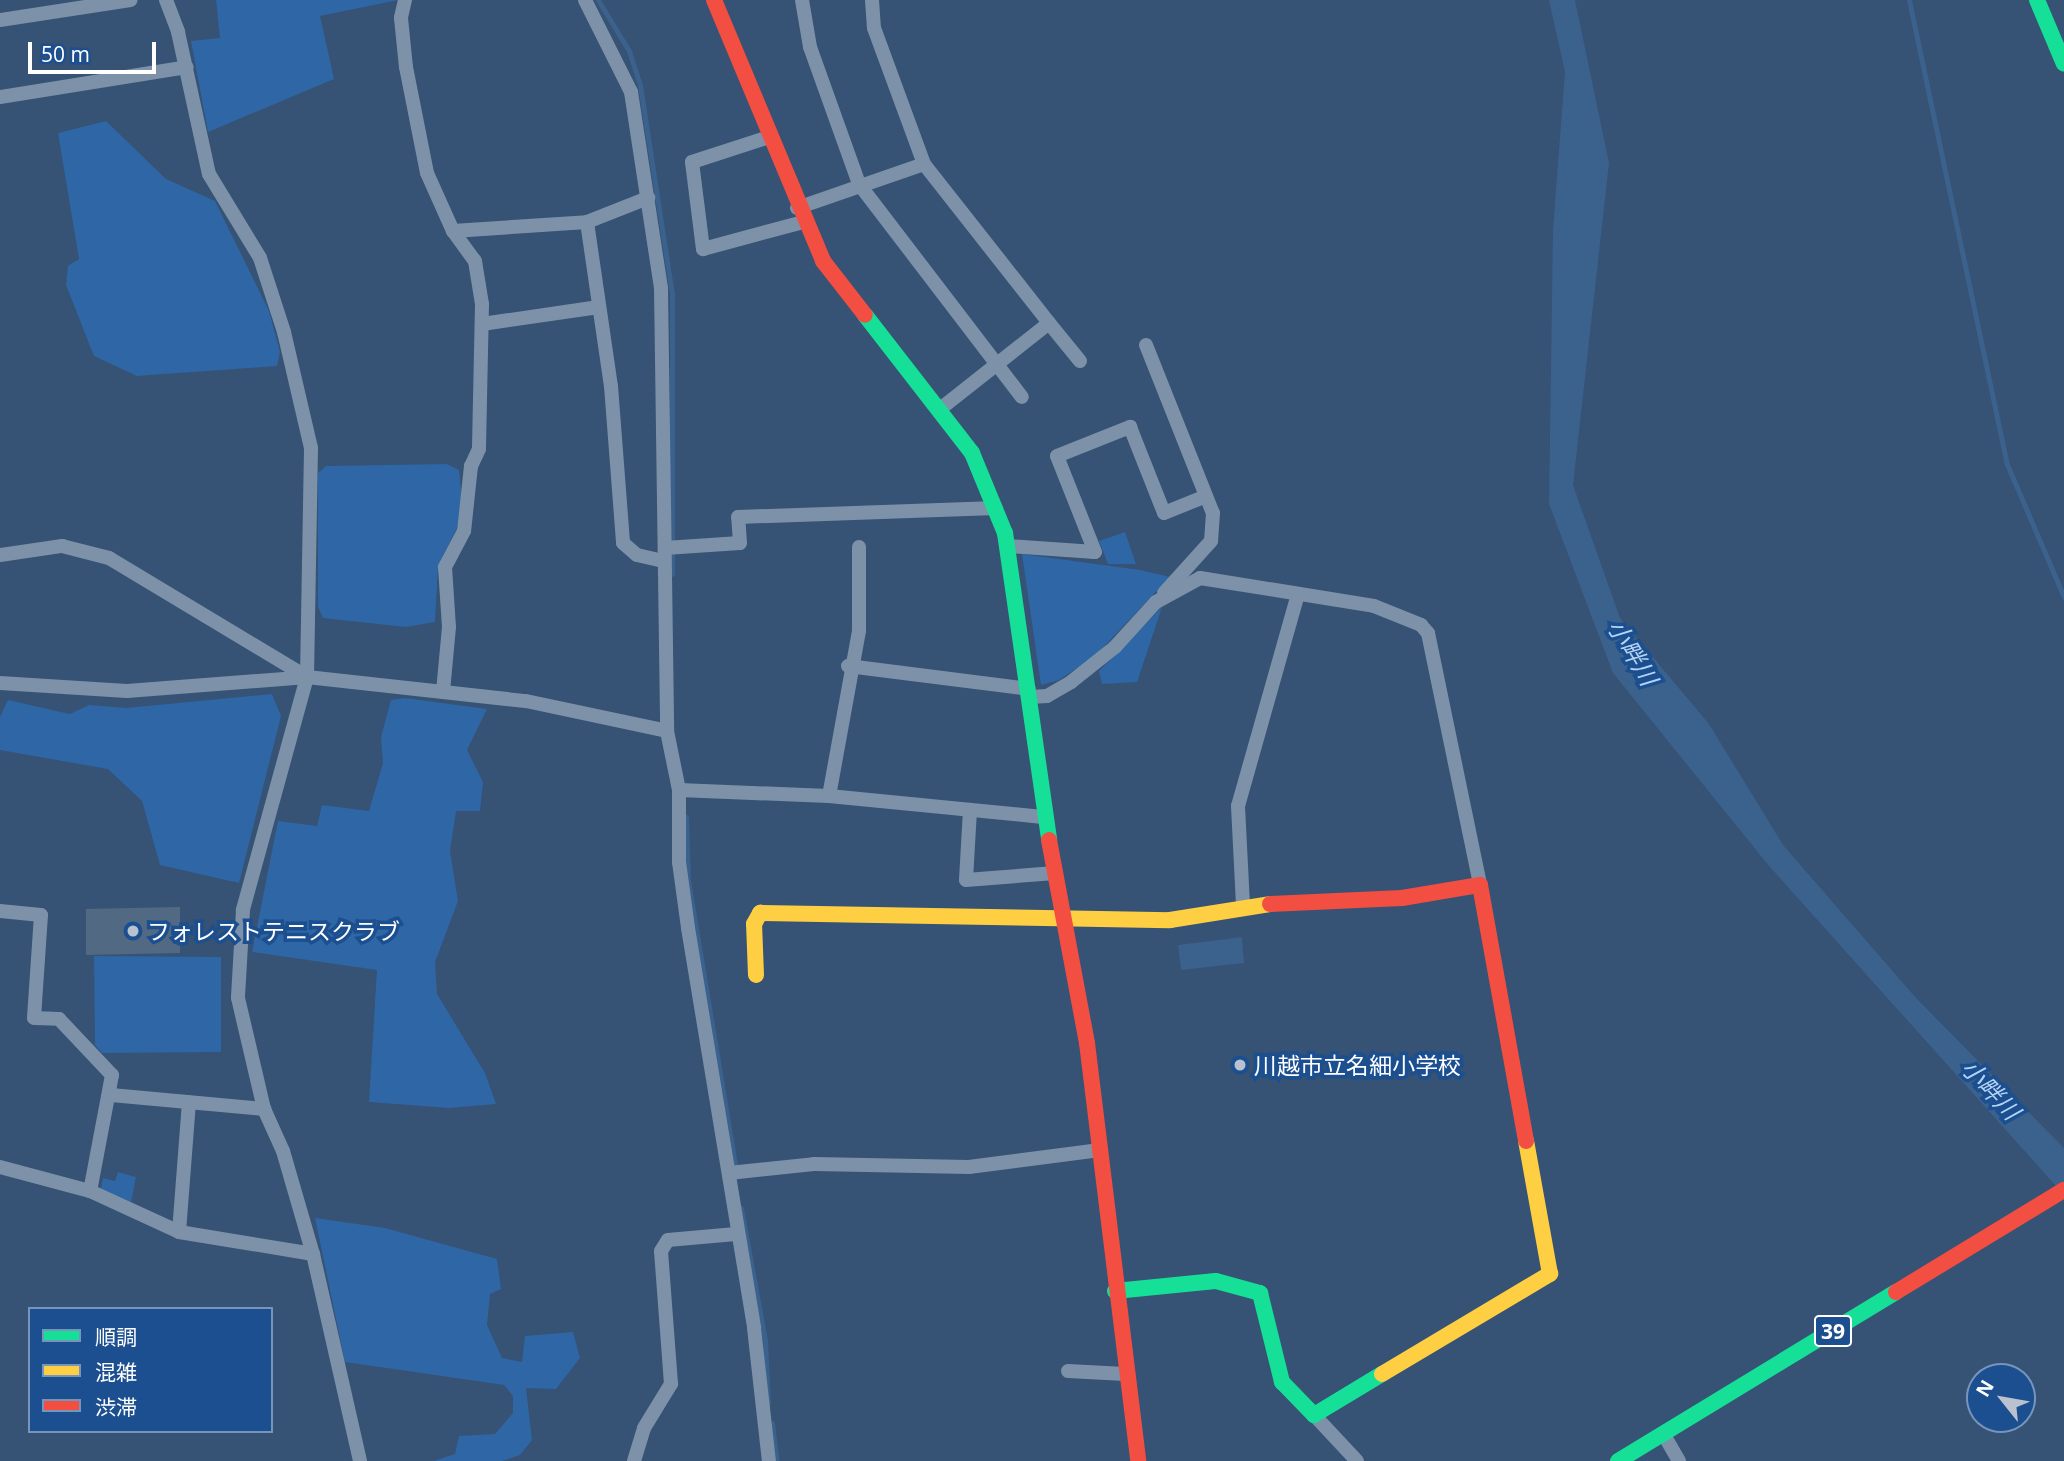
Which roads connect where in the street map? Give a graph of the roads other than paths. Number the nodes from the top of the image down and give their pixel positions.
1 (130, 0) edge
2 (166, 0) edge
3 (405, 0) edge
4 (585, 0) edge
5 (714, 0) edge
6 (802, 0) edge
7 (871, 0) edge
8 (2037, 0) edge
9 (0, 20) edge
10 (2064, 64) edge
11 (187, 67) junction
12 (0, 97) edge
13 (769, 137) junction
14 (924, 164) junction
15 (859, 184) junction
16 (648, 198) junction
17 (800, 215) junction
18 (587, 222) junction
19 (453, 231) junction
20 (599, 307) junction
21 (1049, 323) junction
22 (482, 324) junction
23 (1146, 345) dead end
24 (1080, 361) dead end
25 (997, 365) junction
26 (1022, 397) dead end
27 (939, 410) junction
28 (1206, 496) junction
29 (996, 508) junction
30 (1008, 546) junction
31 (859, 547) dead end
32 (0, 555) edge
33 (664, 555) junction
34 (1297, 598) junction
35 (1156, 602) junction
36 (848, 666) junction
37 (307, 677) junction
38 (0, 683) edge
39 (443, 692) junction
40 (1029, 693) junction
41 (667, 731) junction
42 (680, 790) junction
43 (829, 796) junction
44 (970, 810) junction
45 (1045, 817) junction
46 (1055, 873) junction
47 (1480, 885) junction
48 (1243, 905) junction
49 (0, 911) edge
50 (1063, 915) junction
51 (756, 975) dead end
52 (111, 1095) junction
53 (189, 1102) junction
54 (264, 1109) junction
55 (1100, 1150) junction
56 (0, 1167) edge
57 (729, 1173) junction
58 (2064, 1190) edge
59 (90, 1191) junction
60 (179, 1231) junction
61 (736, 1234) junction
62 (313, 1254) junction
63 (1115, 1291) junction
64 (1068, 1371) dead end
65 (1125, 1374) junction
66 (1314, 1415) junction
67 (1664, 1435) junction
68 (360, 1461) edge
69 (634, 1461) edge
70 (769, 1461) edge
71 (1138, 1461) edge
72 (1357, 1461) edge
73 (1618, 1461) edge
74 (1679, 1461) edge

1 - 9 street
2 - 11 street
3 - 19 street
4 - 16 street
5 - 13 street
6 - 15 street
7 - 14 street
8 - 10 street
11 - 12 street
11 - 37 street
13 - 17 street
13 - 17 street
14 - 15 street
14 - 21 street
15 - 17 street
15 - 25 street
16 - 18 street
16 - 33 street
17 - 27 street
18 - 19 street
18 - 20 street
19 - 22 street
20 - 22 street
20 - 33 street
21 - 24 street
21 - 25 street
22 - 39 street
23 - 28 street
25 - 26 street
25 - 27 street
27 - 29 street
28 - 30 street
28 - 35 street
29 - 30 street
29 - 33 street
30 - 40 street
31 - 36 street
32 - 37 street
33 - 41 street
34 - 35 street
34 - 47 street
34 - 48 street
35 - 40 street
36 - 40 street
36 - 43 street
37 - 38 street
37 - 39 street
37 - 54 street
39 - 41 street
40 - 45 street
41 - 42 street
42 - 43 street
42 - 57 street
43 - 44 street
44 - 45 street
44 - 46 street
45 - 46 street
46 - 50 street
47 - 48 street
47 - 66 street
48 - 50 street
49 - 52 street
50 - 51 street
50 - 55 street
52 - 53 street
52 - 59 street
53 - 54 street
53 - 60 street
54 - 62 street
55 - 57 street
55 - 63 street
56 - 59 street
57 - 61 street
58 - 67 street, 39
59 - 60 street
60 - 62 street
61 - 69 street
61 - 70 street
62 - 68 street
63 - 65 street
63 - 66 street
64 - 65 street
65 - 71 street
66 - 72 street
67 - 73 street, 39
67 - 74 street

